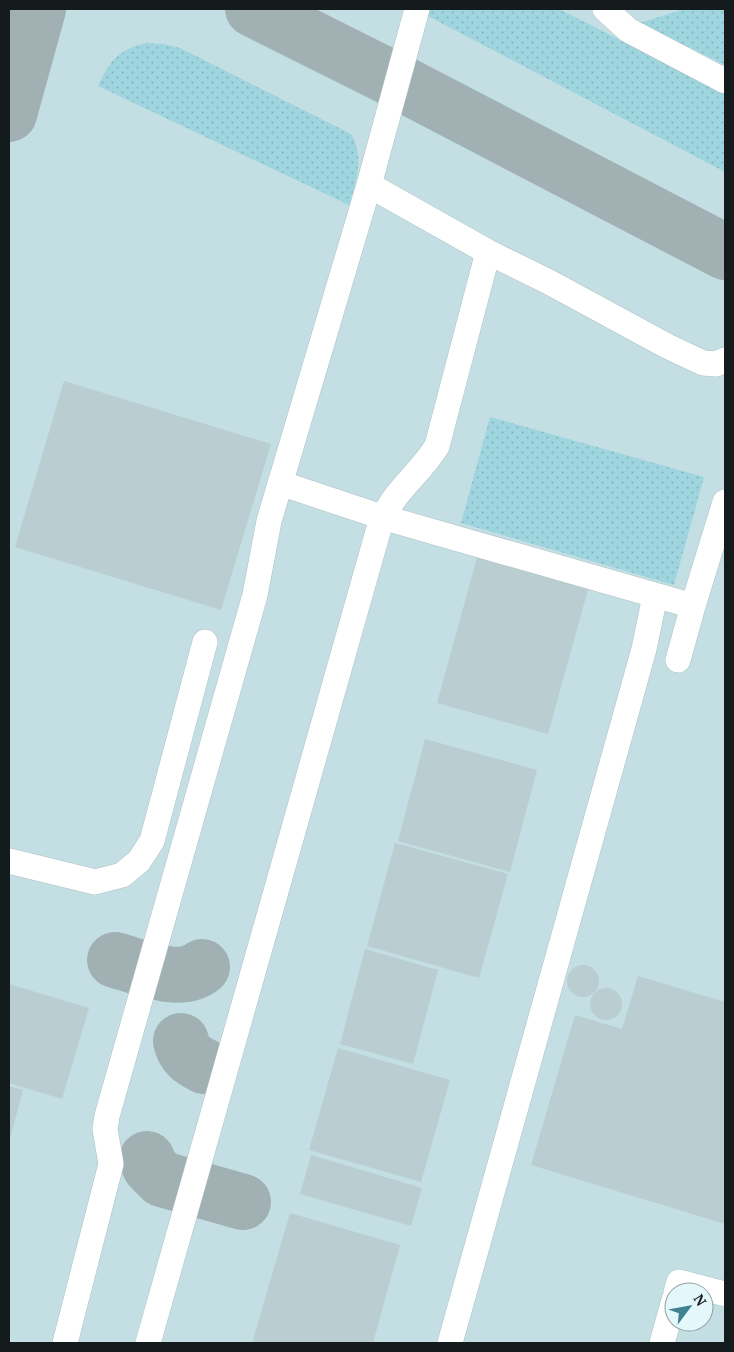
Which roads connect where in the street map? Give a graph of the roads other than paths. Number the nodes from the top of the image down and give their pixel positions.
1 (417, 9) edge
2 (605, 9) edge
3 (725, 81) edge
4 (369, 185) junction
5 (488, 252) junction
6 (725, 360) edge
7 (280, 483) junction
8 (725, 502) edge
9 (382, 517) junction
10 (655, 596) junction
11 (693, 606) junction
12 (205, 642) dead end
13 (678, 660) dead end
14 (9, 861) edge
15 (65, 1343) edge
16 (148, 1343) edge
17 (450, 1343) edge

1 - 4 lane
2 - 3 lane
4 - 5 lane
4 - 7 lane
5 - 6 lane
5 - 9 lane
7 - 9 lane
7 - 15 lane
8 - 11 lane
9 - 10 lane
9 - 16 lane
10 - 11 lane
10 - 17 lane
11 - 13 lane
12 - 14 lane

